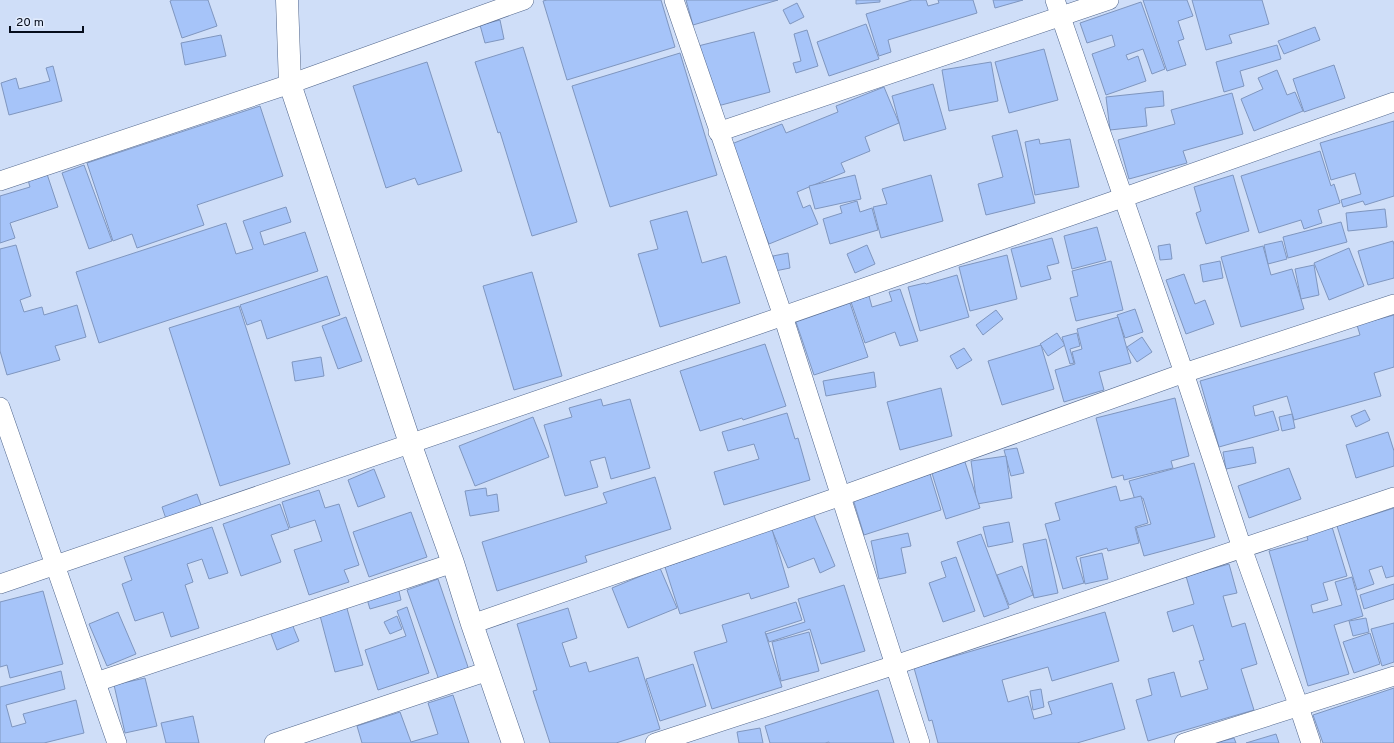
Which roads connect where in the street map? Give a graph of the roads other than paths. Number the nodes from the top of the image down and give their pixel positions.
1 (287, 0) edge
2 (524, 0) edge
3 (674, 0) edge
4 (1109, 0) edge
5 (1057, 8) edge
6 (290, 84) junction
7 (1394, 102) edge
8 (718, 132) junction
9 (0, 181) edge
10 (1122, 198) junction
11 (1394, 304) edge
12 (783, 316) junction
13 (1184, 373) junction
14 (0, 407) edge
15 (410, 443) junction
16 (841, 496) junction
17 (1394, 497) edge
18 (1242, 548) junction
19 (453, 563) junction
20 (56, 565) junction
21 (0, 584) edge
22 (472, 624) junction
23 (895, 665) junction
24 (488, 671) junction
25 (1394, 676) edge
26 (96, 682) junction
27 (1299, 707) junction
28 (117, 743) edge
29 (274, 743) edge
30 (513, 743) edge
31 (655, 743) edge
32 (920, 743) edge
33 (1184, 743) edge
34 (1311, 743) edge

1 - 6 street
2 - 6 street
3 - 8 street
4 - 5 street
5 - 8 street
5 - 10 street
6 - 9 street
6 - 15 street
7 - 10 street
8 - 12 street
10 - 12 street
10 - 13 street
11 - 13 street
12 - 15 street
12 - 16 street
13 - 16 street
13 - 18 street
14 - 20 street
15 - 19 street
15 - 20 street
16 - 22 street
16 - 23 street
17 - 18 street
18 - 23 street
18 - 27 street
19 - 22 street
19 - 26 street
20 - 21 street
20 - 26 street
22 - 24 street
23 - 31 street
23 - 32 street
24 - 29 street
24 - 30 street
25 - 27 street
26 - 28 street
27 - 33 street
27 - 34 street

